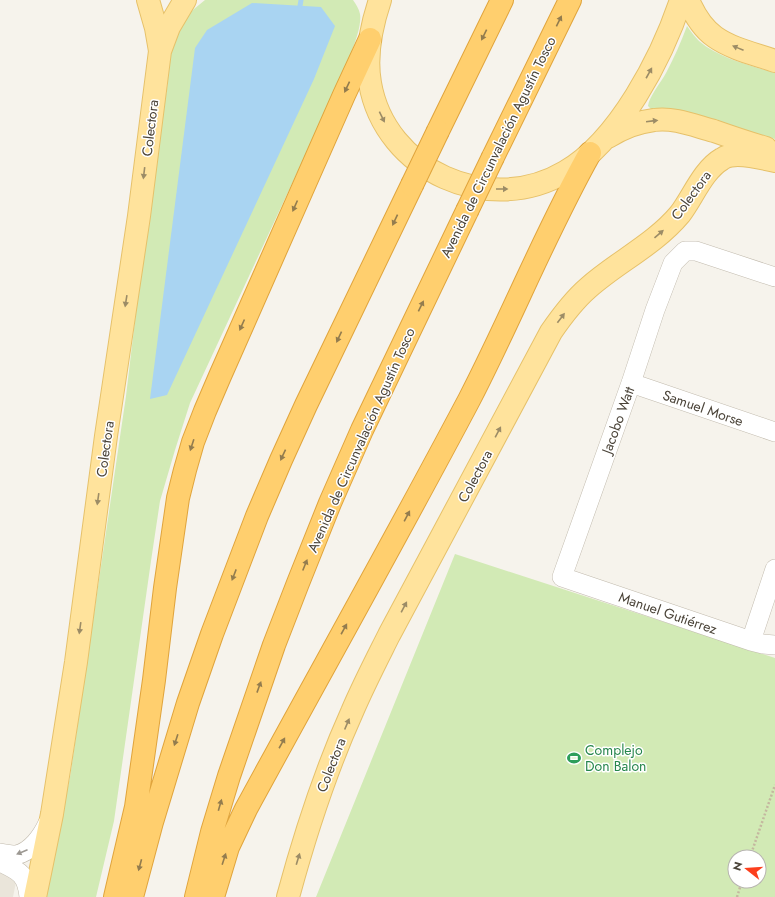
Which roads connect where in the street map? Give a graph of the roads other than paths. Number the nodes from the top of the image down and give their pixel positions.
1 (148, 0) edge
2 (185, 0) edge
3 (366, 0) edge
4 (380, 0) edge
5 (502, 0) edge
6 (570, 0) edge
7 (681, 0) edge
8 (688, 0) edge
9 (372, 32) junction
10 (160, 51) junction
11 (775, 61) edge
12 (597, 146) junction
13 (775, 151) edge
14 (775, 161) edge
15 (775, 277) edge
16 (631, 383) junction
17 (775, 432) edge
18 (775, 569) edge
19 (562, 577) joint
20 (751, 640) junction
21 (775, 645) edge
22 (52, 814) junction
23 (0, 853) edge
24 (0, 862) edge
25 (29, 897) edge
26 (35, 897) edge
27 (115, 897) edge
28 (132, 897) edge
29 (196, 897) edge
30 (213, 897) edge
31 (288, 897) edge

1 - 10 main road, Colectora
2 - 10 main road
3 - 9 main road
4 - 9 main road
5 -> 28 highway, bridge
29 -> 6 highway, Avenida de Circunvalación Agustín Tosco, bridge
12 -> 7 main road
11 -> 8 main road
9 -> 12 main road
9 -> 27 highway
10 -> 22 main road, Colectora
12 -> 13 main road
30 -> 12 highway
31 -> 14 main road, Colectora
15 - 16 street, Jacobo Watt
16 - 17 street, Samuel Morse
16 - 19 street, Jacobo Watt
18 - 20 street
19 - 20 street, Manuel Gutiérrez
20 - 21 street, Manuel Gutiérrez
22 -> 23 street
22 - 26 main road, Colectora
24 - 25 street

